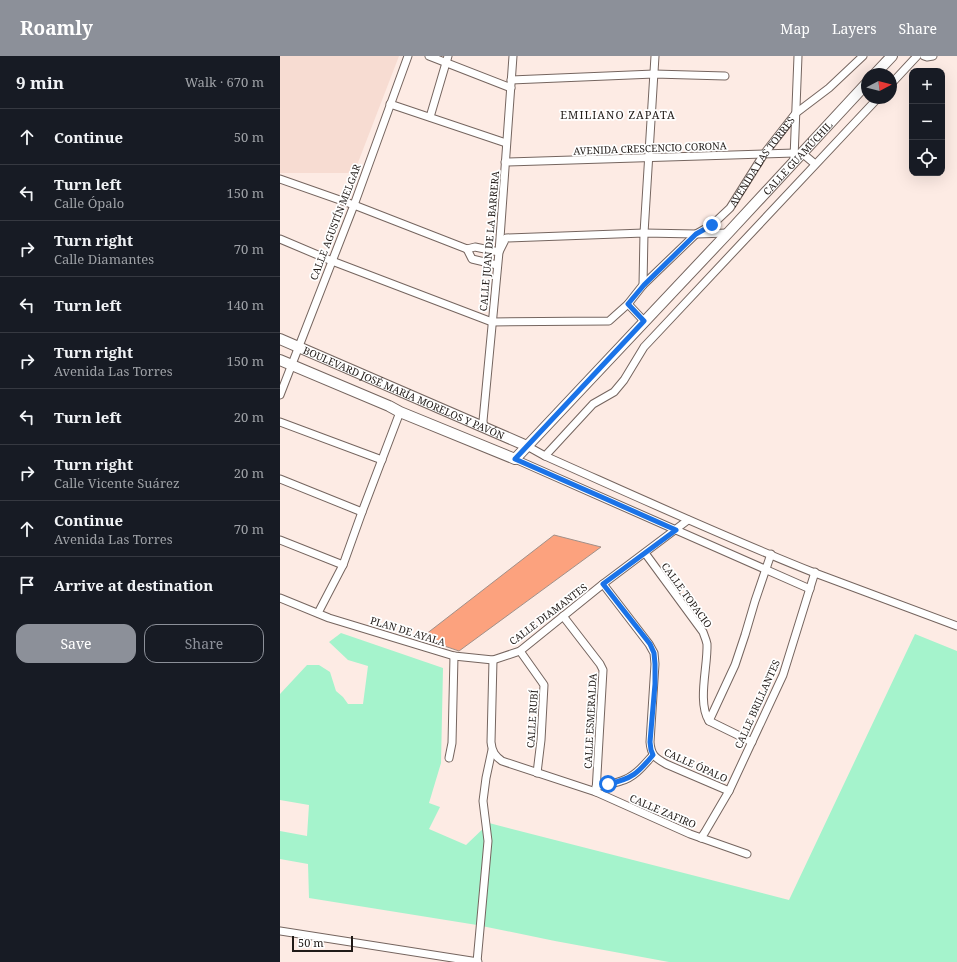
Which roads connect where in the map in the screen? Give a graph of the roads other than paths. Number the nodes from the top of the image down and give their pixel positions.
1 (408, 56) edge
2 (429, 56) edge
3 (513, 56) edge
4 (656, 56) edge
5 (798, 56) edge
6 (863, 56) edge
7 (892, 56) edge
8 (917, 56) edge
9 (924, 56) edge
10 (933, 56) edge
11 (447, 59) edge
12 (881, 68) edge
13 (654, 74) junction
14 (725, 76) dead end
15 (897, 78) edge
16 (511, 80) junction
17 (511, 88) junction
18 (861, 89) edge
19 (390, 104) junction
20 (872, 104) edge
21 (796, 113) junction
22 (430, 117) junction
23 (506, 143) junction
24 (764, 154) junction
25 (797, 156) junction
26 (649, 158) junction
27 (505, 162) junction
28 (815, 164) junction
29 (280, 179) edge
30 (354, 205) junction
31 (644, 233) junction
32 (728, 233) junction
33 (696, 234) junction
34 (280, 239) edge
35 (467, 249) junction
36 (499, 252) junction
37 (332, 261) junction
38 (498, 265) junction
39 (644, 285) junction
40 (628, 304) junction
41 (644, 321) junction
42 (492, 322) junction
43 (280, 339) edge
44 (299, 347) junction
45 (280, 360) edge
46 (292, 365) junction
47 (280, 395) edge
48 (400, 412) junction
49 (280, 422) edge
50 (484, 428) junction
51 (527, 446) junction
52 (545, 456) junction
53 (515, 459) junction
54 (382, 460) junction
55 (280, 479) edge
56 (362, 512) junction
57 (688, 520) junction
58 (676, 530) junction
59 (280, 540) edge
60 (645, 553) junction
61 (771, 554) junction
62 (343, 565) junction
63 (765, 570) junction
64 (815, 572) junction
65 (603, 584) junction
66 (810, 589) junction
67 (280, 598) edge
68 (318, 613) junction
69 (563, 616) junction
70 (957, 626) edge
71 (520, 651) junction
72 (454, 656) junction
73 (494, 660) junction
74 (709, 721) junction
75 (752, 742) junction
76 (492, 750) junction
77 (653, 755) junction
78 (449, 758) dead end
79 (537, 773) junction
80 (596, 790) junction
81 (729, 791) junction
82 (702, 838) junction
83 (747, 854) dead end
84 (280, 931) edge
85 (478, 962) edge

1 - 19 street, CALLE AGUSTÍN MELGAR
2 - 11 street
3 - 16 street, CALLE JUAN DE LA BARRERA
4 - 13 street
5 - 21 street
6 - 21 street, AVENIDA LAS TORRES
7 - 12 street
8 - 15 street
9 - 10 street
11 - 17 street
11 - 22 street
13 - 14 street
13 - 16 street
13 - 26 street
16 - 17 street, CALLE JUAN DE LA BARRERA
17 - 23 street, CALLE JUAN DE LA BARRERA
18 - 25 street, CALLE GUAMÚCHIL
19 - 22 street
19 - 30 street, CALLE AGUSTÍN MELGAR
20 - 28 street
21 - 24 street, AVENIDA LAS TORRES
21 - 25 street
22 - 23 street
23 - 27 street, CALLE JUAN DE LA BARRERA
24 - 25 street, AVENIDA CRESCENCIO CORONA
24 - 26 street, AVENIDA CRESCENCIO CORONA
24 - 33 street, AVENIDA LAS TORRES
25 - 28 street
25 - 32 street, CALLE GUAMÚCHIL
26 - 27 street, AVENIDA CRESCENCIO CORONA
26 - 31 street
27 - 36 street, CALLE JUAN DE LA BARRERA
28 - 52 street
29 - 30 street
30 - 35 street
30 - 37 street, CALLE AGUSTÍN MELGAR
31 - 33 street
31 - 36 street
31 - 39 street
32 - 33 street
32 - 41 street
33 - 39 street, AVENIDA LAS TORRES
34 - 37 street
35 - 36 street
35 - 38 street
36 - 38 street, CALLE JUAN DE LA BARRERA
37 - 42 street
37 - 44 street, CALLE AGUSTÍN MELGAR
38 - 42 street, CALLE JUAN DE LA BARRERA
39 - 40 street, AVENIDA LAS TORRES
40 - 41 street
40 - 42 street, AVENIDA LAS TORRES
41 - 51 street
42 - 50 street, CALLE JUAN DE LA BARRERA
43 - 44 street, BOULEVARD JOSÉ MARÍA MORELOS Y PAVÓN
44 - 46 street, CALLE AGUSTÍN MELGAR
44 - 50 street, BOULEVARD JOSÉ MARÍA MORELOS Y PAVÓN
45 - 46 street, BOULEVARD JOSÉ MARÍA MORELOS Y PAVÓN
46 - 47 street, CALLE AGUSTÍN MELGAR
46 - 48 street, BOULEVARD JOSÉ MARÍA MORELOS Y PAVÓN
48 - 53 street, BOULEVARD JOSÉ MARÍA MORELOS Y PAVÓN
48 - 54 street
49 - 54 street
50 - 51 street, BOULEVARD JOSÉ MARÍA MORELOS Y PAVÓN
51 - 52 street
51 - 53 street
52 - 57 street
53 - 58 street
54 - 56 street
55 - 56 street
56 - 62 street
57 - 58 street, CALLE DIAMANTES
57 - 61 street
58 - 60 street, CALLE DIAMANTES
58 - 63 street
59 - 62 street
60 - 65 street, CALLE DIAMANTES
60 - 74 street, CALLE TOPACIO
61 - 63 street
61 - 64 street
62 - 68 street
63 - 66 street
63 - 74 street
64 - 66 street, CALLE BRILLANTES
64 - 70 street
65 - 69 street, CALLE DIAMANTES
65 - 77 street, CALLE ÓPALO
66 - 75 street, CALLE BRILLANTES
67 - 68 street, PLAN DE AYALA
68 - 72 street, PLAN DE AYALA
69 - 71 street, CALLE DIAMANTES
69 - 80 street, CALLE ESMERALDA
71 - 73 street, CALLE DIAMANTES
71 - 79 street, CALLE RUBÍ
72 - 73 street, PLAN DE AYALA
72 - 78 street
73 - 76 street
74 - 75 street
75 - 81 street, CALLE BRILLANTES
76 - 79 street, CALLE ZAFIRO
76 - 85 street
77 - 80 street
77 - 81 street, CALLE ÓPALO
79 - 80 street, CALLE ZAFIRO
80 - 82 street, CALLE ZAFIRO
81 - 82 street, CALLE BRILLANTES
82 - 83 street, CALLE ZAFIRO
84 - 85 street

